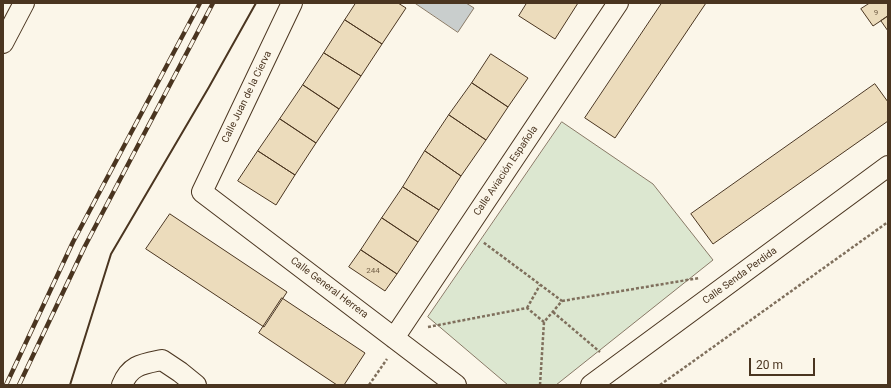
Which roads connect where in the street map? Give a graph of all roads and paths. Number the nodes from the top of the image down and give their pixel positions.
1 (24, 3) edge
2 (292, 3) edge
3 (618, 3) edge
4 (3, 43) edge
5 (888, 166) edge
6 (202, 192) joint
7 (888, 222) edge
8 (466, 230) junction
9 (540, 285) junction
10 (719, 291) junction
11 (562, 301) junction
12 (527, 308) junction
13 (552, 312) junction
14 (409, 317) junction
15 (544, 322) junction
16 (396, 340) junction
17 (617, 366) junction
18 (122, 385) edge
19 (196, 385) edge
20 (368, 385) edge
21 (456, 385) edge
22 (540, 385) edge
23 (591, 385) edge
24 (660, 385) edge

1 - 4 street
2 - 6 street, Calle Juan de la Cierva
3 - 8 street, Calle Aviación Española
5 - 10 street, Calle Senda Perdida
6 - 16 street, Calle General Herrera
7 - 24 path
8 - 9 path
8 - 14 street, Calle Aviación Española
9 - 11 path
9 - 12 path
10 - 11 path
10 - 17 street, Calle Senda Perdida
11 - 13 path
12 - 14 path
12 - 15 path
13 - 15 path
13 - 17 path
14 - 16 street, Calle Aviación Española
15 - 22 path
16 - 20 path
16 - 21 street, Calle General Herrera
17 - 23 street, Calle Senda Perdida
18 - 19 street

